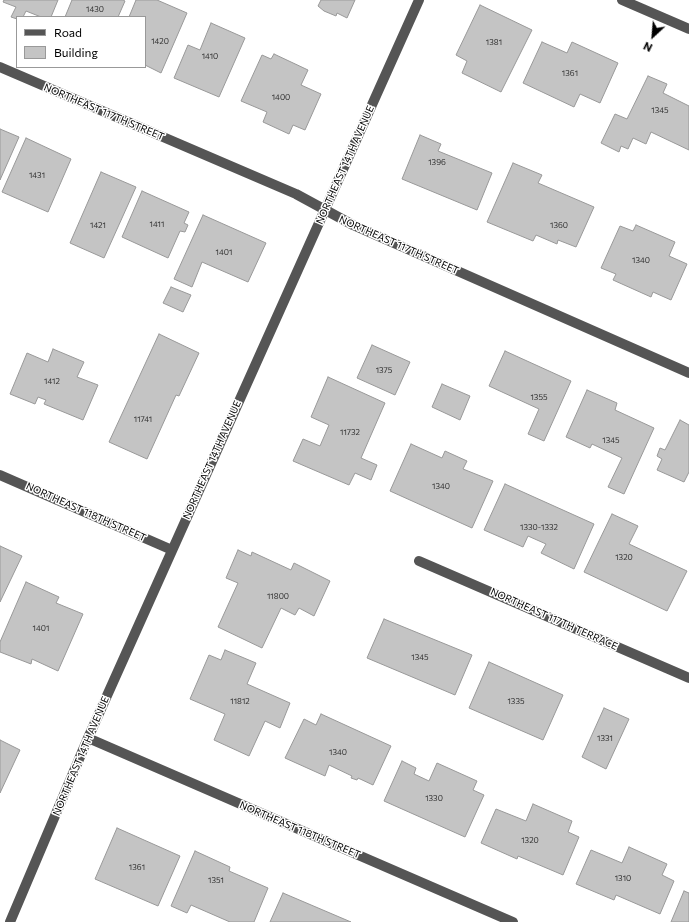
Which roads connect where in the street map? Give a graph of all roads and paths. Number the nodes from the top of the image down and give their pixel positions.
1 (419, 0) edge
2 (622, 0) edge
3 (689, 29) edge
4 (0, 67) edge
5 (324, 210) junction
6 (689, 373) edge
7 (0, 475) edge
8 (172, 550) junction
9 (419, 560) dead end
10 (689, 678) edge
11 (88, 738) junction
12 (10, 922) edge
13 (513, 922) edge

1 - 5 street, NORTHEAST 14TH AVENUE
2 - 3 street
4 - 5 street, NORTHEAST 117TH STREET
5 - 6 street, NORTHEAST 117TH STREET
5 - 8 street, NORTHEAST 14TH AVENUE
7 - 8 street, NORTHEAST 118TH STREET
8 - 11 street, NORTHEAST 14TH AVENUE
9 - 10 street, NORTHEAST 117TH TERRACE
11 - 12 street, NORTHEAST 14TH AVENUE
11 - 13 street, NORTHEAST 118TH STREET

